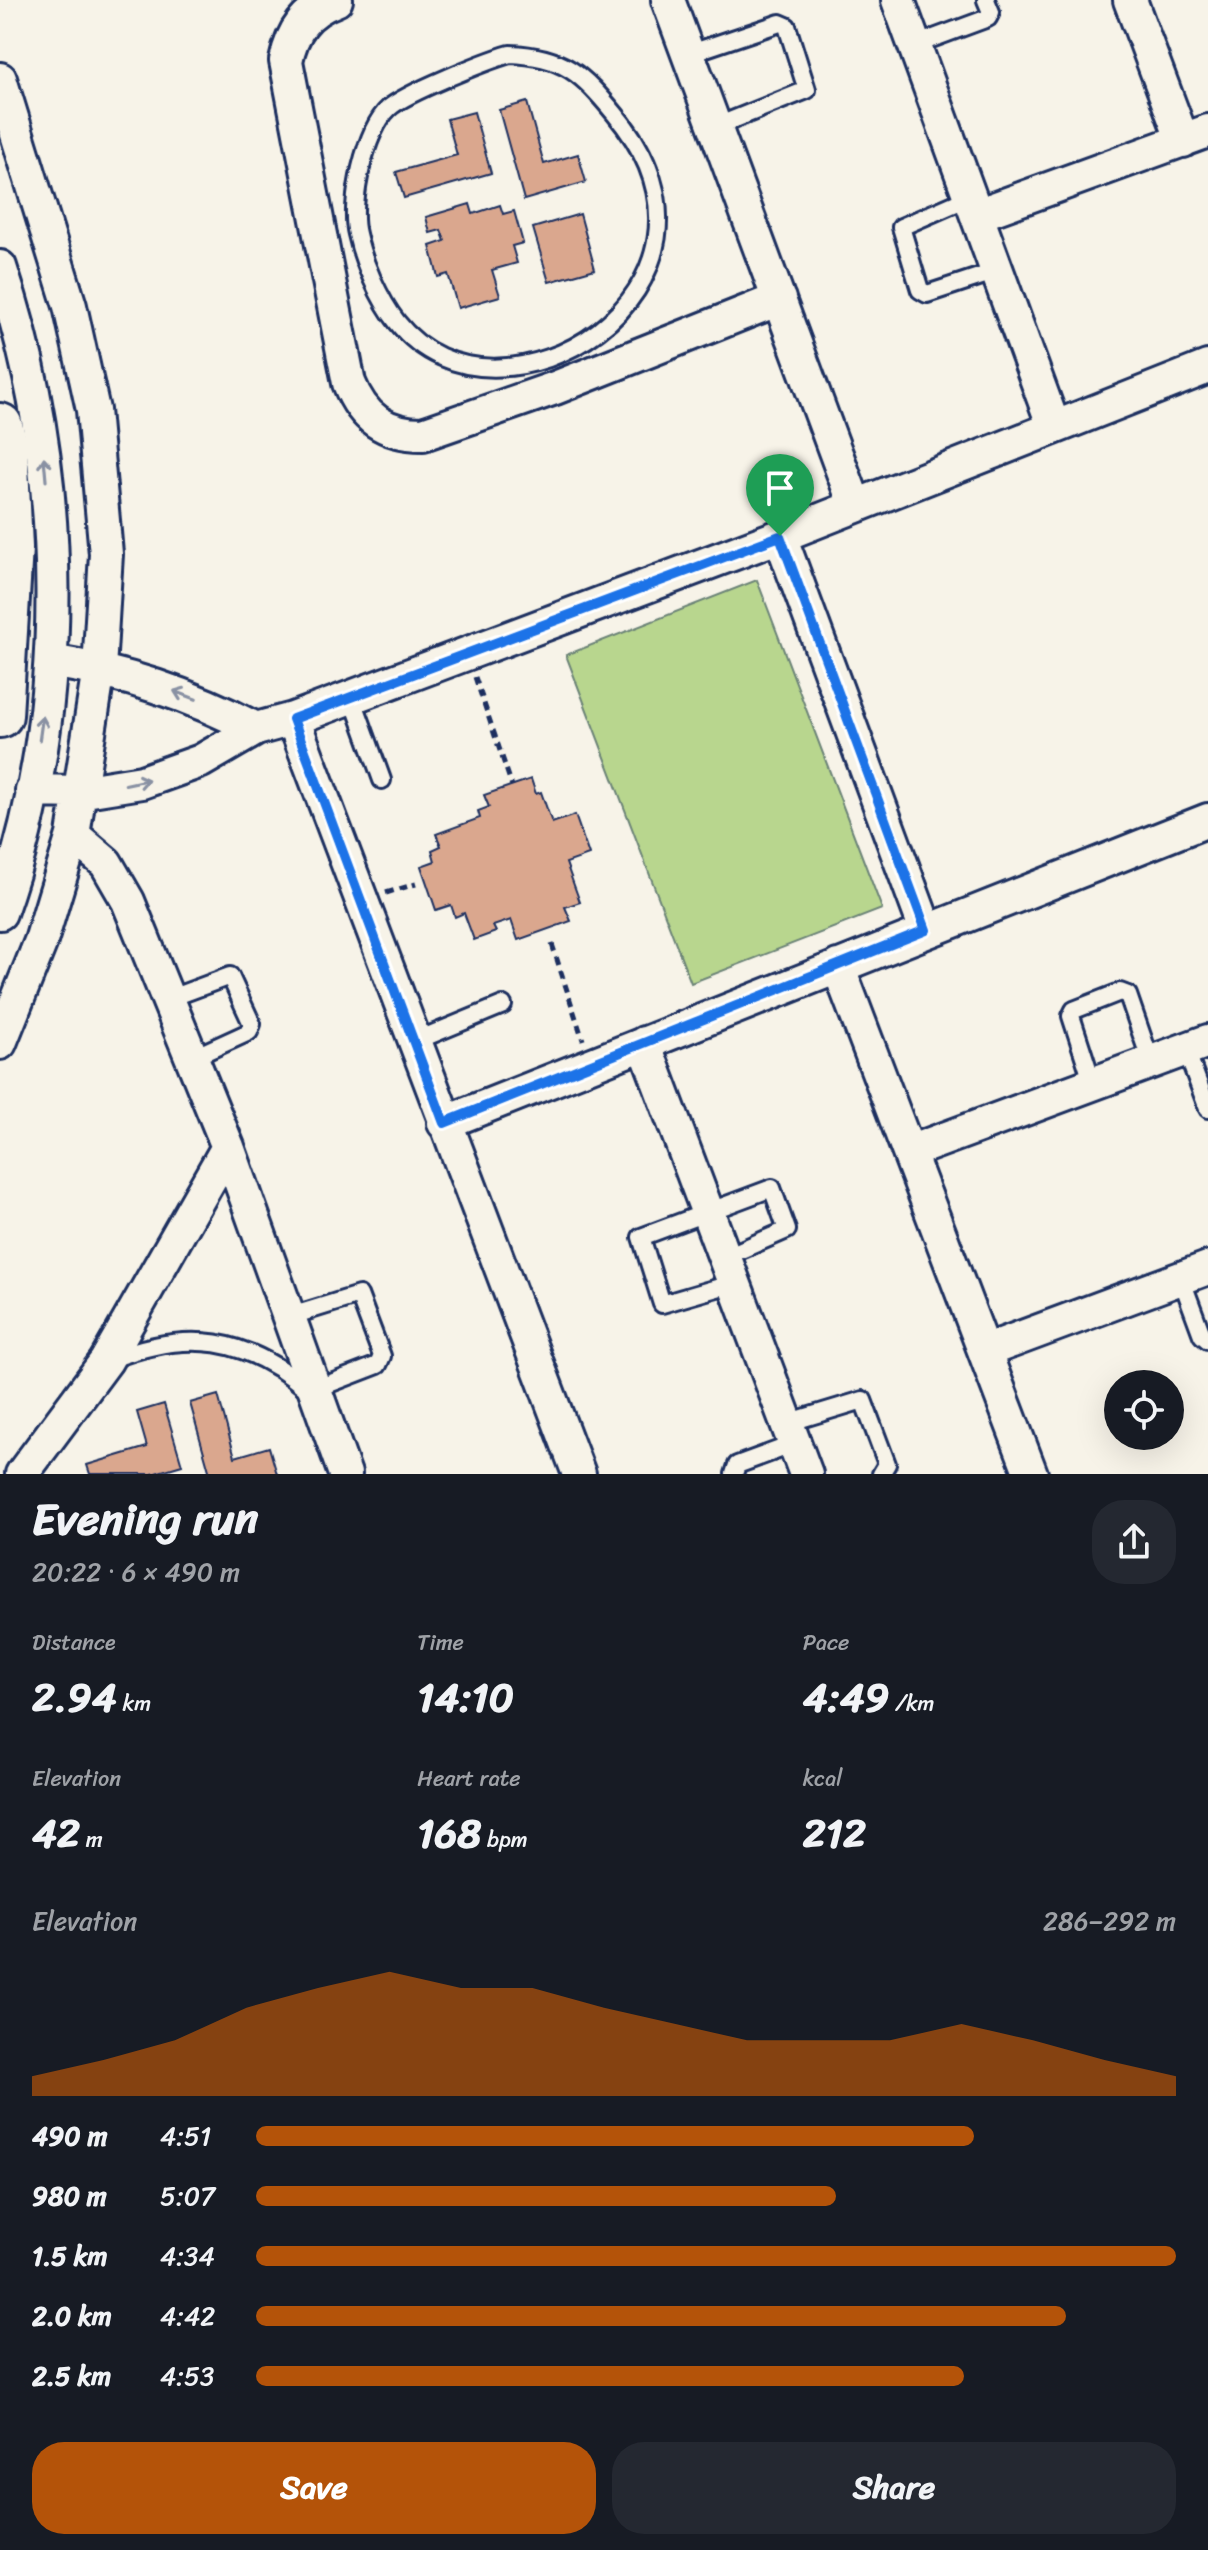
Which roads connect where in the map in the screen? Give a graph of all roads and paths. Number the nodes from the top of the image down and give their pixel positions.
1 (336, 0) edge
2 (668, 0) edge
3 (898, 0) edge
4 (986, 0) edge
5 (1130, 0) edge
6 (915, 45) junction
7 (688, 54) junction
8 (0, 79) edge
9 (715, 127) junction
10 (1196, 136) edge
11 (974, 206) junction
12 (339, 239) junction
13 (0, 267) edge
14 (997, 271) junction
15 (779, 299) junction
16 (1208, 367) edge
17 (549, 374) junction
18 (0, 426) edge
19 (1054, 427) junction
20 (855, 505) junction
21 (780, 536) junction
22 (31, 548) junction
23 (467, 653) junction
24 (51, 661) junction
25 (99, 669) junction
26 (352, 697) junction
27 (0, 715) edge
28 (293, 719) junction
29 (256, 729) junction
30 (382, 780) dead end
31 (512, 786) dead end
32 (32, 791) junction
33 (79, 792) junction
34 (1208, 820) edge
35 (73, 835) junction
36 (0, 913) edge
37 (926, 930) junction
38 (552, 944) dead end
39 (838, 966) junction
40 (168, 999) junction
41 (503, 1005) dead end
42 (413, 1042) junction
43 (0, 1043) edge
44 (644, 1043) junction
45 (1197, 1045) edge
46 (192, 1058) junction
47 (1151, 1062) junction
48 (591, 1064) junction
49 (1093, 1084) junction
50 (1208, 1109) edge
51 (444, 1123) junction
52 (228, 1147) junction
53 (909, 1152) junction
54 (708, 1211) junction
55 (729, 1270) junction
56 (1194, 1273) edge
57 (288, 1317) junction
58 (1208, 1340) edge
59 (985, 1351) junction
60 (106, 1361) junction
61 (314, 1394) junction
62 (790, 1433) junction
63 (31, 1469) edge
64 (345, 1474) edge
65 (579, 1474) edge
66 (734, 1474) edge
67 (806, 1474) edge
68 (881, 1474) edge
69 (1031, 1474) edge

1 - 12 street
2 - 7 street
3 - 6 street
4 - 6 lane
5 - 10 street
6 - 11 street
7 - 9 street
7 - 9 lane
8 - 25 street
9 - 15 street
10 - 11 street
11 - 14 street
11 - 14 lane
12 - 17 lane
12 - 17 street
12 - 17 lane
22 -> 13 street
14 - 19 street
15 - 17 street
15 - 20 street
16 - 19 street
18 - 22 street
19 - 20 street
20 - 21 street
21 - 23 street
21 - 37 street
22 - 24 street
22 - 27 street
23 - 26 street
23 - 31 path
24 - 25 street
32 -> 24 street
29 -> 25 street
25 - 33 street
26 - 28 street
26 - 30 lane
28 - 29 street
28 - 42 street
33 -> 29 street
32 - 33 street
32 - 36 street
33 - 35 street
34 - 37 street
35 - 40 street
35 - 43 street
37 - 39 street
38 - 48 path
39 - 44 street
39 - 53 street
40 - 46 street
40 - 46 lane
41 - 42 lane
42 - 51 street
44 - 48 street
44 - 54 street
45 - 47 street
45 - 50 lane
46 - 52 street
47 - 49 street
47 - 49 lane
48 - 51 street
49 - 53 street
51 - 65 street
52 - 57 street
52 - 60 street
53 - 59 street
54 - 55 street
54 - 55 lane
54 - 55 lane
55 - 62 street
56 - 58 lane
56 - 59 street
57 - 61 street
57 - 61 lane
59 - 69 street
60 - 61 lane
60 - 63 street
61 - 64 street
62 - 66 lane
62 - 67 street
62 - 68 lane

